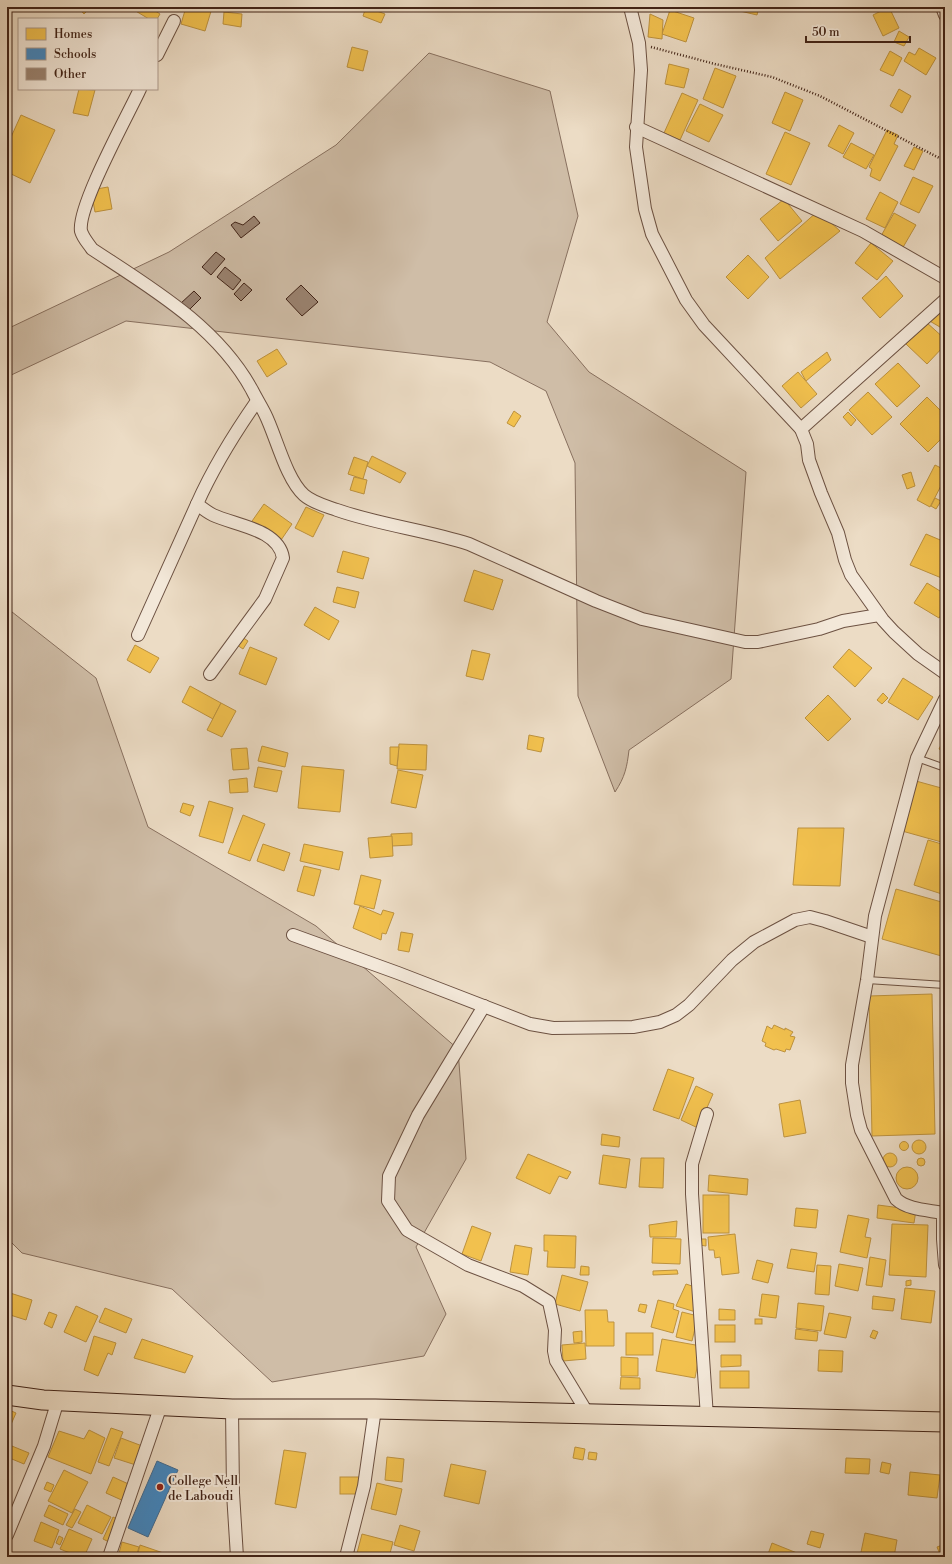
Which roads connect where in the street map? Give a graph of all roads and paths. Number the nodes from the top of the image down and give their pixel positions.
1 (630, 7) edge
2 (942, 7) edge
3 (945, 15) edge
4 (174, 20) dead end
5 (639, 44) junction
6 (158, 53) edge
7 (140, 90) edge
8 (636, 127) junction
9 (945, 161) edge
10 (945, 278) edge
11 (945, 300) edge
12 (257, 401) junction
13 (801, 429) junction
14 (197, 504) junction
15 (879, 615) junction
16 (138, 635) dead end
17 (945, 673) edge
18 (210, 674) dead end
19 (945, 699) edge
20 (917, 758) junction
21 (945, 768) edge
22 (293, 935) dead end
23 (872, 937) junction
24 (867, 980) junction
25 (945, 985) edge
26 (484, 1006) junction
27 (945, 1017) edge
28 (945, 1047) edge
29 (707, 1114) dead end
30 (945, 1198) edge
31 (943, 1212) junction
32 (945, 1265) edge
33 (7, 1395) edge
34 (58, 1400) junction
35 (161, 1405) junction
36 (232, 1409) junction
37 (375, 1410) junction
38 (588, 1414) junction
39 (707, 1417) junction
40 (945, 1422) edge
41 (7, 1535) edge
42 (109, 1557) edge
43 (237, 1557) edge
44 (346, 1557) edge

1 - 5 street
2 - 3 street
4 - 6 street
5 - 8 street
5 - 9 path
7 - 12 street
8 - 10 street
8 - 13 street
11 - 13 street
12 - 14 street
12 - 15 street
13 - 15 street
14 - 16 street
14 - 18 street
15 - 17 street
19 - 20 street
20 - 21 lane
20 - 23 street
22 - 26 street
23 - 24 street
23 - 26 street
24 - 25 lane
24 - 31 street
26 - 38 street
27 - 28 lane
29 - 39 street
30 - 31 lane
31 - 32 street
33 - 34 main road
34 - 35 main road
34 - 41 street
35 - 36 main road
35 - 42 street
36 - 37 main road
36 - 43 street
37 - 38 main road
37 - 44 street
38 - 39 main road
39 - 40 main road

